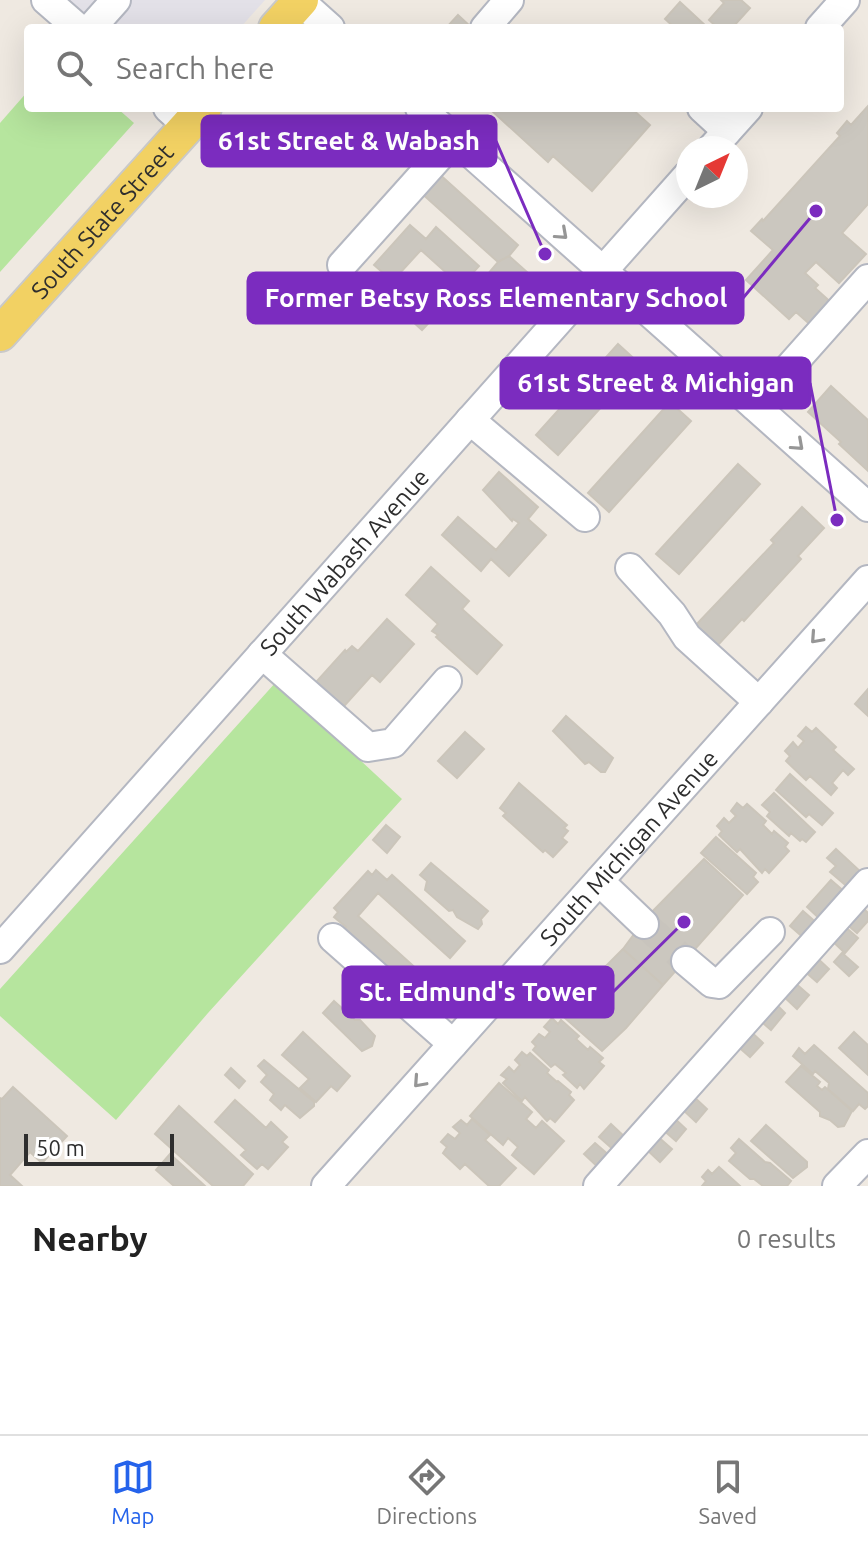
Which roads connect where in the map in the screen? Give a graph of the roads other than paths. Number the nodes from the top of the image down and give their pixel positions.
1 (46, 0) edge
2 (116, 0) edge
3 (300, 0) edge
4 (509, 0) edge
5 (845, 0) edge
6 (73, 24) edge
7 (95, 24) edge
8 (279, 24) edge
9 (326, 24) edge
10 (488, 24) edge
11 (824, 24) edge
12 (425, 112) edge
13 (704, 112) edge
14 (744, 112) edge
15 (186, 114) edge
16 (718, 136) edge
17 (723, 136) edge
18 (455, 139) junction
19 (676, 188) edge
20 (342, 265) dead end
21 (603, 270) junction
22 (868, 279) edge
23 (0, 334) edge
24 (755, 406) junction
25 (470, 420) junction
26 (868, 507) edge
27 (585, 517) dead end
28 (630, 568) dead end
29 (868, 580) edge
30 (262, 654) junction
31 (447, 681) dead end
32 (759, 702) junction
33 (599, 881) junction
34 (868, 883) edge
35 (644, 924) tunnel mouth
36 (770, 932) dead end
37 (333, 938) dead end
38 (0, 949) edge
39 (686, 961) tunnel mouth
40 (453, 1044) junction
41 (868, 1154) edge
42 (331, 1184) edge
43 (598, 1186) edge
44 (837, 1186) edge

1 - 6 street
2 - 7 street
3 - 8 main road
3 - 9 street
4 - 10 street
5 - 11 street
12 - 18 street
13 - 16 street
14 - 17 street
15 - 23 main road, South State Street
18 - 20 street
18 -> 21 street
19 - 21 street, South Wabash Avenue
21 - 24 street
21 - 25 street, South Wabash Avenue
22 - 24 street
24 -> 26 street
25 - 27 street
25 - 30 street, South Wabash Avenue
28 - 32 street
29 -> 32 street, South Michigan Avenue
30 - 31 street
30 - 38 street, South Wabash Avenue
32 - 33 street, South Michigan Avenue
33 - 35 street
33 - 40 street, South Michigan Avenue
34 - 43 street
36 - 39 street
37 - 40 street
40 -> 42 street, South Michigan Avenue
41 - 44 street

